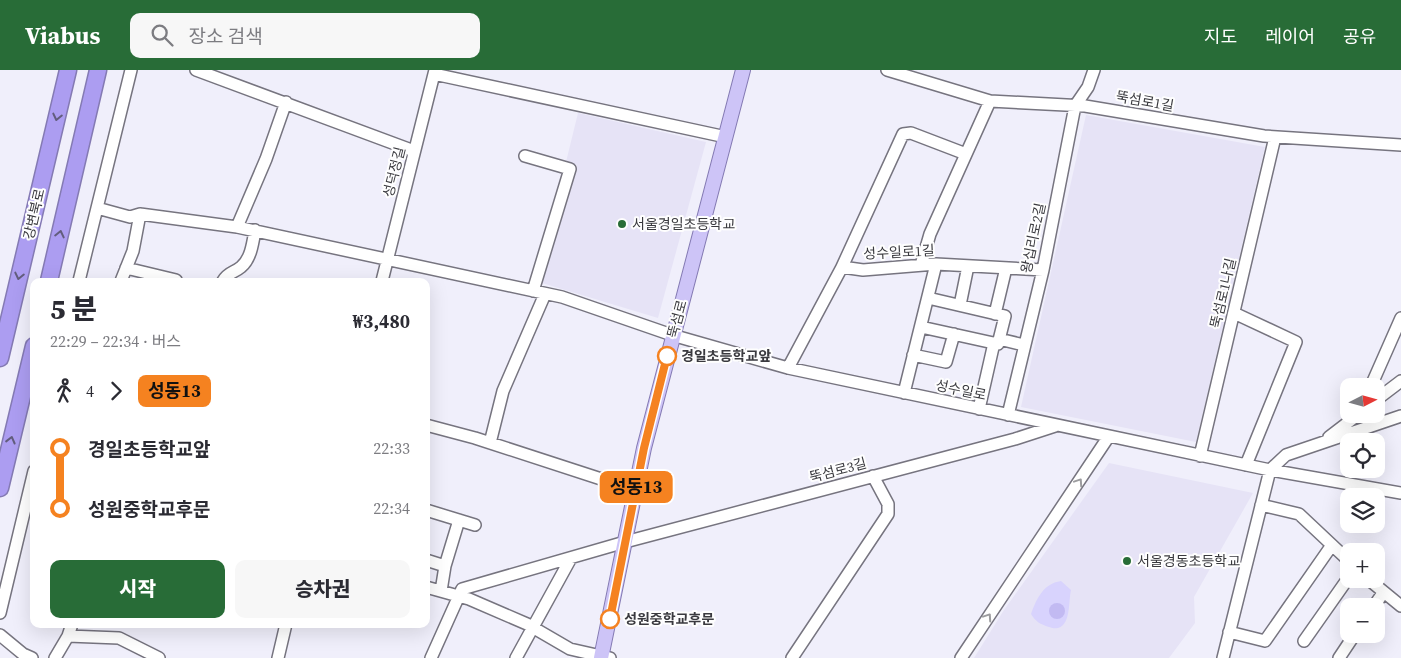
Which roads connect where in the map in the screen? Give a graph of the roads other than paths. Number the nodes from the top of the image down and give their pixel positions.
1 (68, 70) edge
2 (98, 70) edge
3 (131, 70) edge
4 (196, 70) edge
5 (743, 70) edge
6 (887, 70) edge
7 (1094, 70) edge
8 (434, 72) edge
9 (990, 101) junction
10 (286, 102) junction
11 (1075, 106) junction
12 (726, 137) junction
13 (1275, 137) junction
14 (1400, 143) edge
15 (414, 151) junction
16 (966, 154) junction
17 (525, 156) dead end
18 (97, 208) junction
19 (140, 214) junction
20 (237, 227) junction
21 (255, 230) junction
22 (388, 259) junction
23 (920, 264) junction
24 (936, 264) junction
25 (968, 266) junction
26 (842, 267) junction
27 (126, 268) junction
28 (1006, 268) junction
29 (1042, 270) junction
30 (50, 278) edge
31 (80, 278) edge
32 (122, 278) edge
33 (168, 278) edge
34 (225, 278) edge
35 (383, 278) edge
36 (533, 291) junction
37 (545, 294) junction
38 (928, 298) junction
39 (960, 305) junction
40 (1234, 313) junction
41 (995, 314) junction
42 (1401, 318) edge
43 (921, 327) junction
44 (954, 334) junction
45 (672, 335) junction
46 (996, 341) junction
47 (1024, 345) junction
48 (914, 356) junction
49 (0, 358) edge
50 (30, 363) edge
51 (788, 368) junction
52 (1375, 378) edge
53 (1401, 381) edge
54 (904, 393) junction
55 (1385, 393) edge
56 (979, 409) junction
57 (1008, 415) junction
58 (1401, 416) edge
59 (1347, 423) edge
60 (1057, 425) junction
61 (430, 427) edge
62 (1109, 436) junction
63 (490, 443) junction
64 (1321, 443) junction
65 (1200, 456) junction
66 (1246, 465) junction
67 (1270, 470) junction
68 (873, 476) junction
69 (0, 488) edge
70 (30, 488) edge
71 (636, 490) junction
72 (1401, 493) edge
73 (1261, 505) junction
74 (430, 511) edge
75 (459, 520) junction
76 (475, 525) dead end
77 (625, 542) junction
78 (1332, 545) junction
79 (1340, 553) edge
80 (571, 558) junction
81 (430, 561) edge
82 (445, 566) junction
83 (430, 588) edge
84 (1341, 588) edge
85 (1378, 588) edge
86 (441, 591) junction
87 (1383, 593) junction
88 (459, 596) junction
89 (1380, 598) edge
90 (1401, 606) edge
91 (0, 613) edge
92 (532, 627) junction
93 (71, 628) edge
94 (285, 628) edge
95 (1230, 632) junction
96 (0, 635) edge
97 (68, 636) junction
98 (1304, 641) dead end
99 (1349, 643) edge
100 (32, 658) edge
101 (55, 658) edge
102 (159, 658) edge
103 (278, 658) edge
104 (431, 658) edge
105 (516, 658) edge
106 (604, 658) edge
107 (792, 658) edge
108 (961, 658) edge
109 (1223, 658) edge
110 (1339, 658) edge

1 -> 49 highway, 강변북로
30 -> 2 highway
3 - 18 street
4 - 10 street
5 - 12 main road, 뚝섬로
6 - 9 street, 뚝섬로1길
7 - 11 street, 왕십리로2길
8 - 12 street
8 - 15 street, 성덕정길
9 - 11 street, 뚝섬로1길
9 - 16 street
10 - 15 street
10 - 20 street
11 - 13 street, 뚝섬로1길
11 - 29 street, 왕십리로2길
12 - 45 main road, 뚝섬로
13 - 14 street, 뚝섬로1길
13 - 40 street, 뚝섬로1나길
15 - 22 street, 성덕정길
16 - 23 street
16 - 26 street
17 - 36 street
18 - 19 street, 성수일로
18 - 31 street
19 - 20 street, 성수일로
19 - 27 street
20 - 21 street, 성수일로
21 - 22 street, 성수일로
21 - 34 street
22 - 35 street, 성덕정길
22 - 36 street, 성수일로
23 - 24 street, 성수일로1길
23 - 26 street, 성수일로1길
24 - 25 street, 성수일로1길
24 - 38 street
25 - 28 street, 성수일로1길
25 - 39 street
26 - 51 street
27 - 32 street
27 - 33 street
28 - 29 street, 성수일로1길
28 - 41 street
29 - 47 street, 왕십리로2길
36 - 37 street, 성수일로
37 - 45 street, 성수일로
37 - 63 street
38 - 39 street
38 - 43 street
39 - 41 street
40 - 65 street, 뚝섬로1나길
40 - 66 street
41 - 46 street
42 - 52 street
43 - 44 street
43 - 48 street
44 - 46 street
44 - 48 street
45 - 51 street, 성수일로
45 - 71 main road, 뚝섬로
46 - 47 street
46 - 56 street
47 - 57 street, 왕십리로2길
48 - 54 street
69 -> 50 highway
51 - 54 street, 성수일로
53 - 55 street
54 - 56 street, 성수일로
56 - 57 street, 성수일로
57 - 60 street, 성수일로
58 - 64 street
59 - 64 street
60 - 62 street, 성수일로
60 - 68 street, 뚝섬로3길
61 - 63 street
62 - 65 street, 성수일로
108 -> 62 street
63 - 71 street
64 - 67 street
65 - 66 street, 성수일로
66 - 67 street, 성수일로
67 - 72 street, 성수일로
67 - 73 street
68 - 77 street, 뚝섬로3길
68 - 107 street
70 - 91 street
71 - 77 main road, 뚝섬로
73 - 78 street
73 - 95 street
74 - 75 street
75 - 76 street
75 - 82 street
77 - 80 street, 뚝섬로3길
77 - 106 main road, 뚝섬로
78 - 79 street
78 - 95 street
80 - 88 street, 뚝섬로3길
80 - 92 street
81 - 82 street
82 - 86 street
83 - 86 street
84 - 98 street
85 - 87 street
86 - 88 street
87 - 89 street
87 - 90 street
88 - 92 street
88 - 104 street
92 - 105 street
92 - 106 street
93 - 97 street
94 - 103 street
95 - 109 street
96 - 100 street
97 - 101 street
97 - 102 street
99 - 110 street

